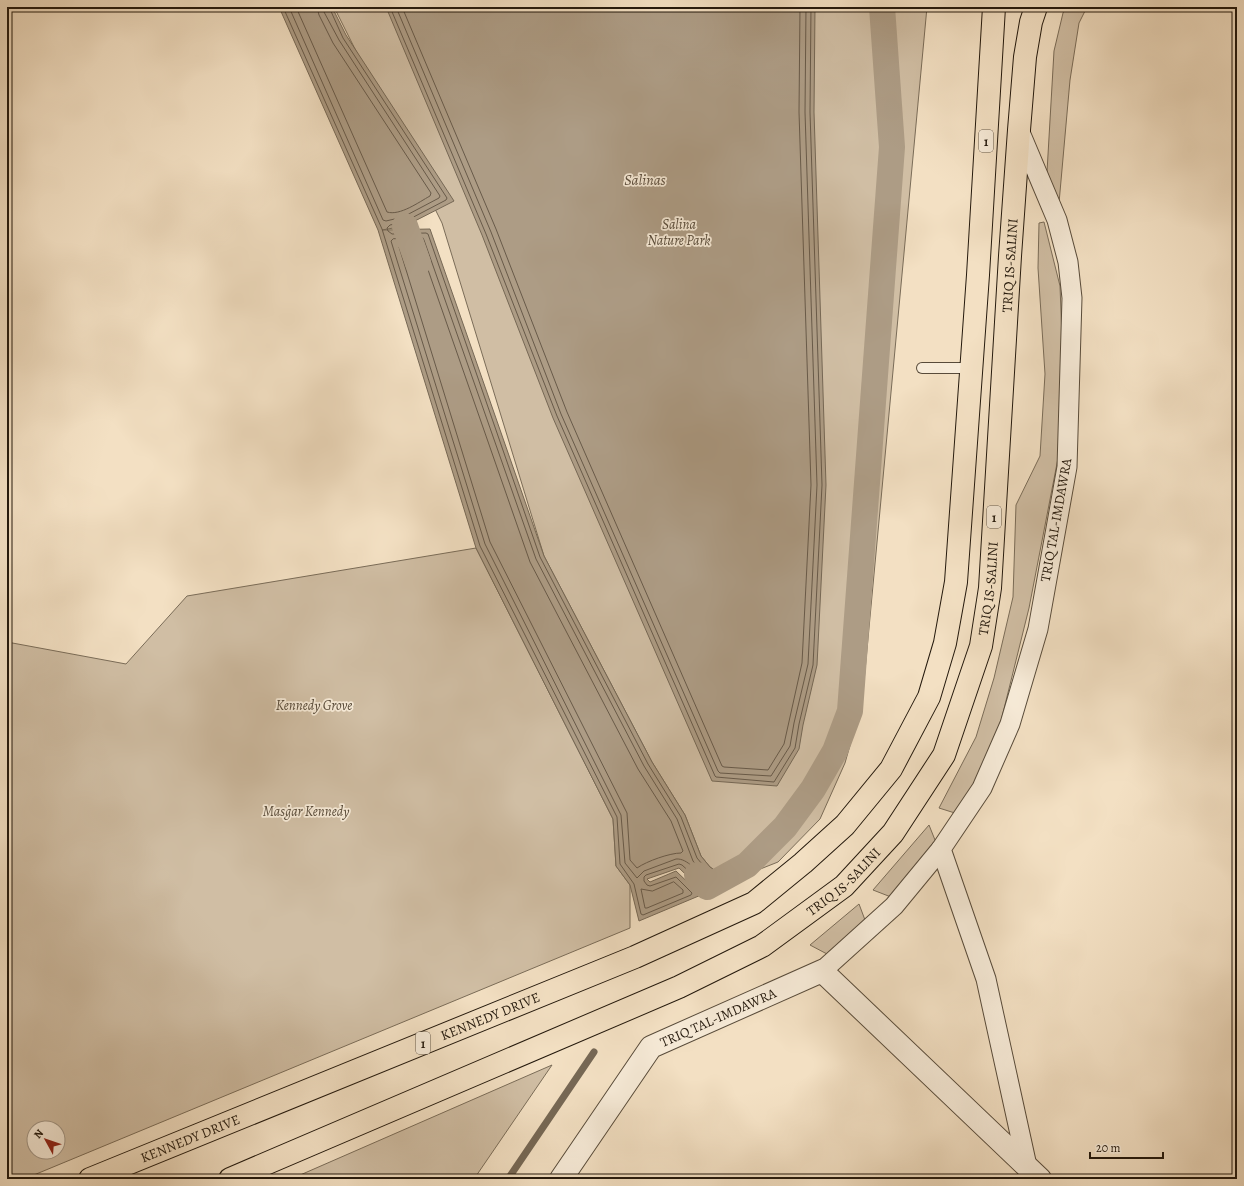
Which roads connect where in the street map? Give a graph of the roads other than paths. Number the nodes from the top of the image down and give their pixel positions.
1 (994, 7) edge
2 (1036, 7) edge
3 (1019, 130) junction
4 (922, 368) dead end
5 (970, 368) junction
6 (941, 849) junction
7 (822, 971) junction
8 (1033, 1173) edge
9 (90, 1179) edge
10 (230, 1179) edge
11 (561, 1179) edge

1 - 5 highway, 1
2 - 3 highway, TRIQ IS-SALINI / 1
3 - 6 street, TRIQ TAL-IMDAWRA
3 - 10 highway, TRIQ IS-SALINI / 1
4 - 5 lane
5 - 9 highway, KENNEDY DRIVE / 1
6 - 7 street, TRIQ TAL-IMDAWRA
6 - 8 street
7 - 8 street
7 - 11 street, TRIQ TAL-IMDAWRA

